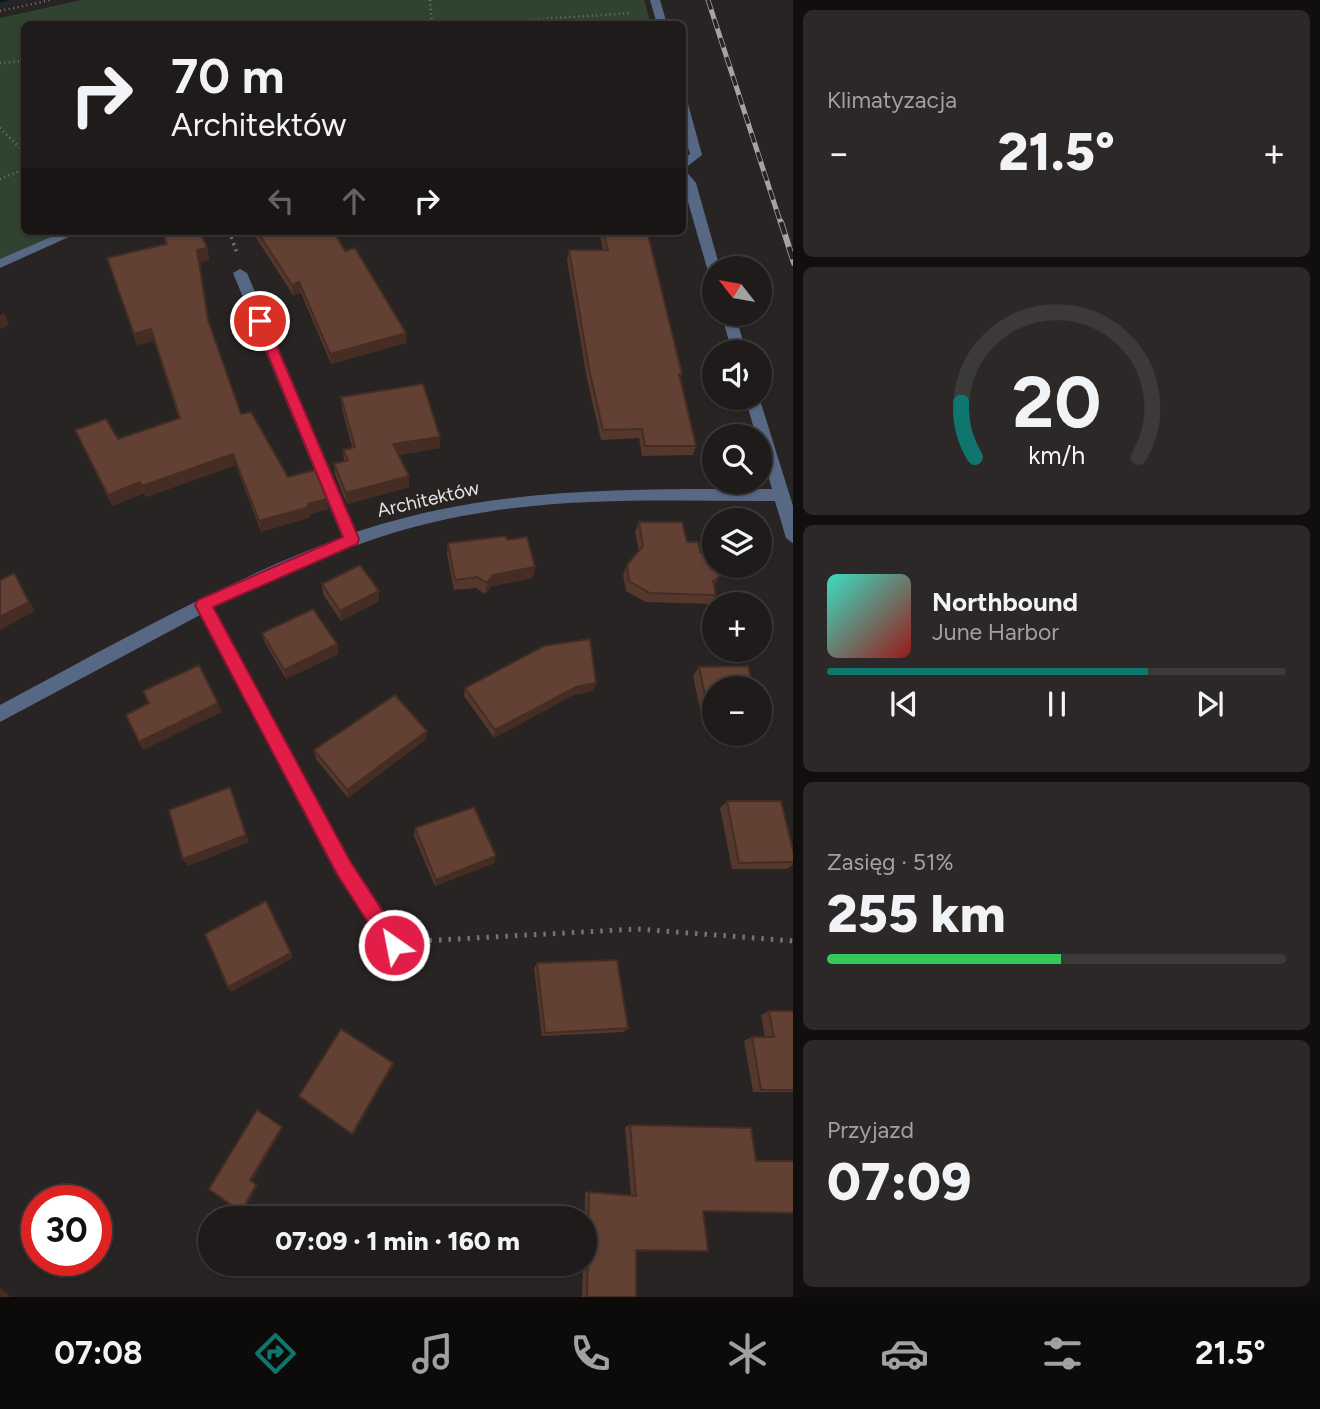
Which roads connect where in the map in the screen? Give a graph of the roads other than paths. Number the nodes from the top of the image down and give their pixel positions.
1 (686, 119) edge
2 (686, 163) edge
3 (686, 178) edge
4 (67, 235) edge
5 (711, 256) edge
6 (0, 264) edge
7 (240, 273) dead end
8 (756, 410) edge
9 (781, 495) junction
10 (793, 538) edge
11 (351, 539) junction
12 (203, 605) junction
13 (0, 714) edge
14 (394, 945) road end

1 - 2 street
3 - 5 street
4 - 6 street
7 - 11 street
8 - 9 street
9 - 10 street
9 - 11 street, Architektów
11 - 12 street, Architektów
12 - 13 street, Architektów
12 - 14 street

